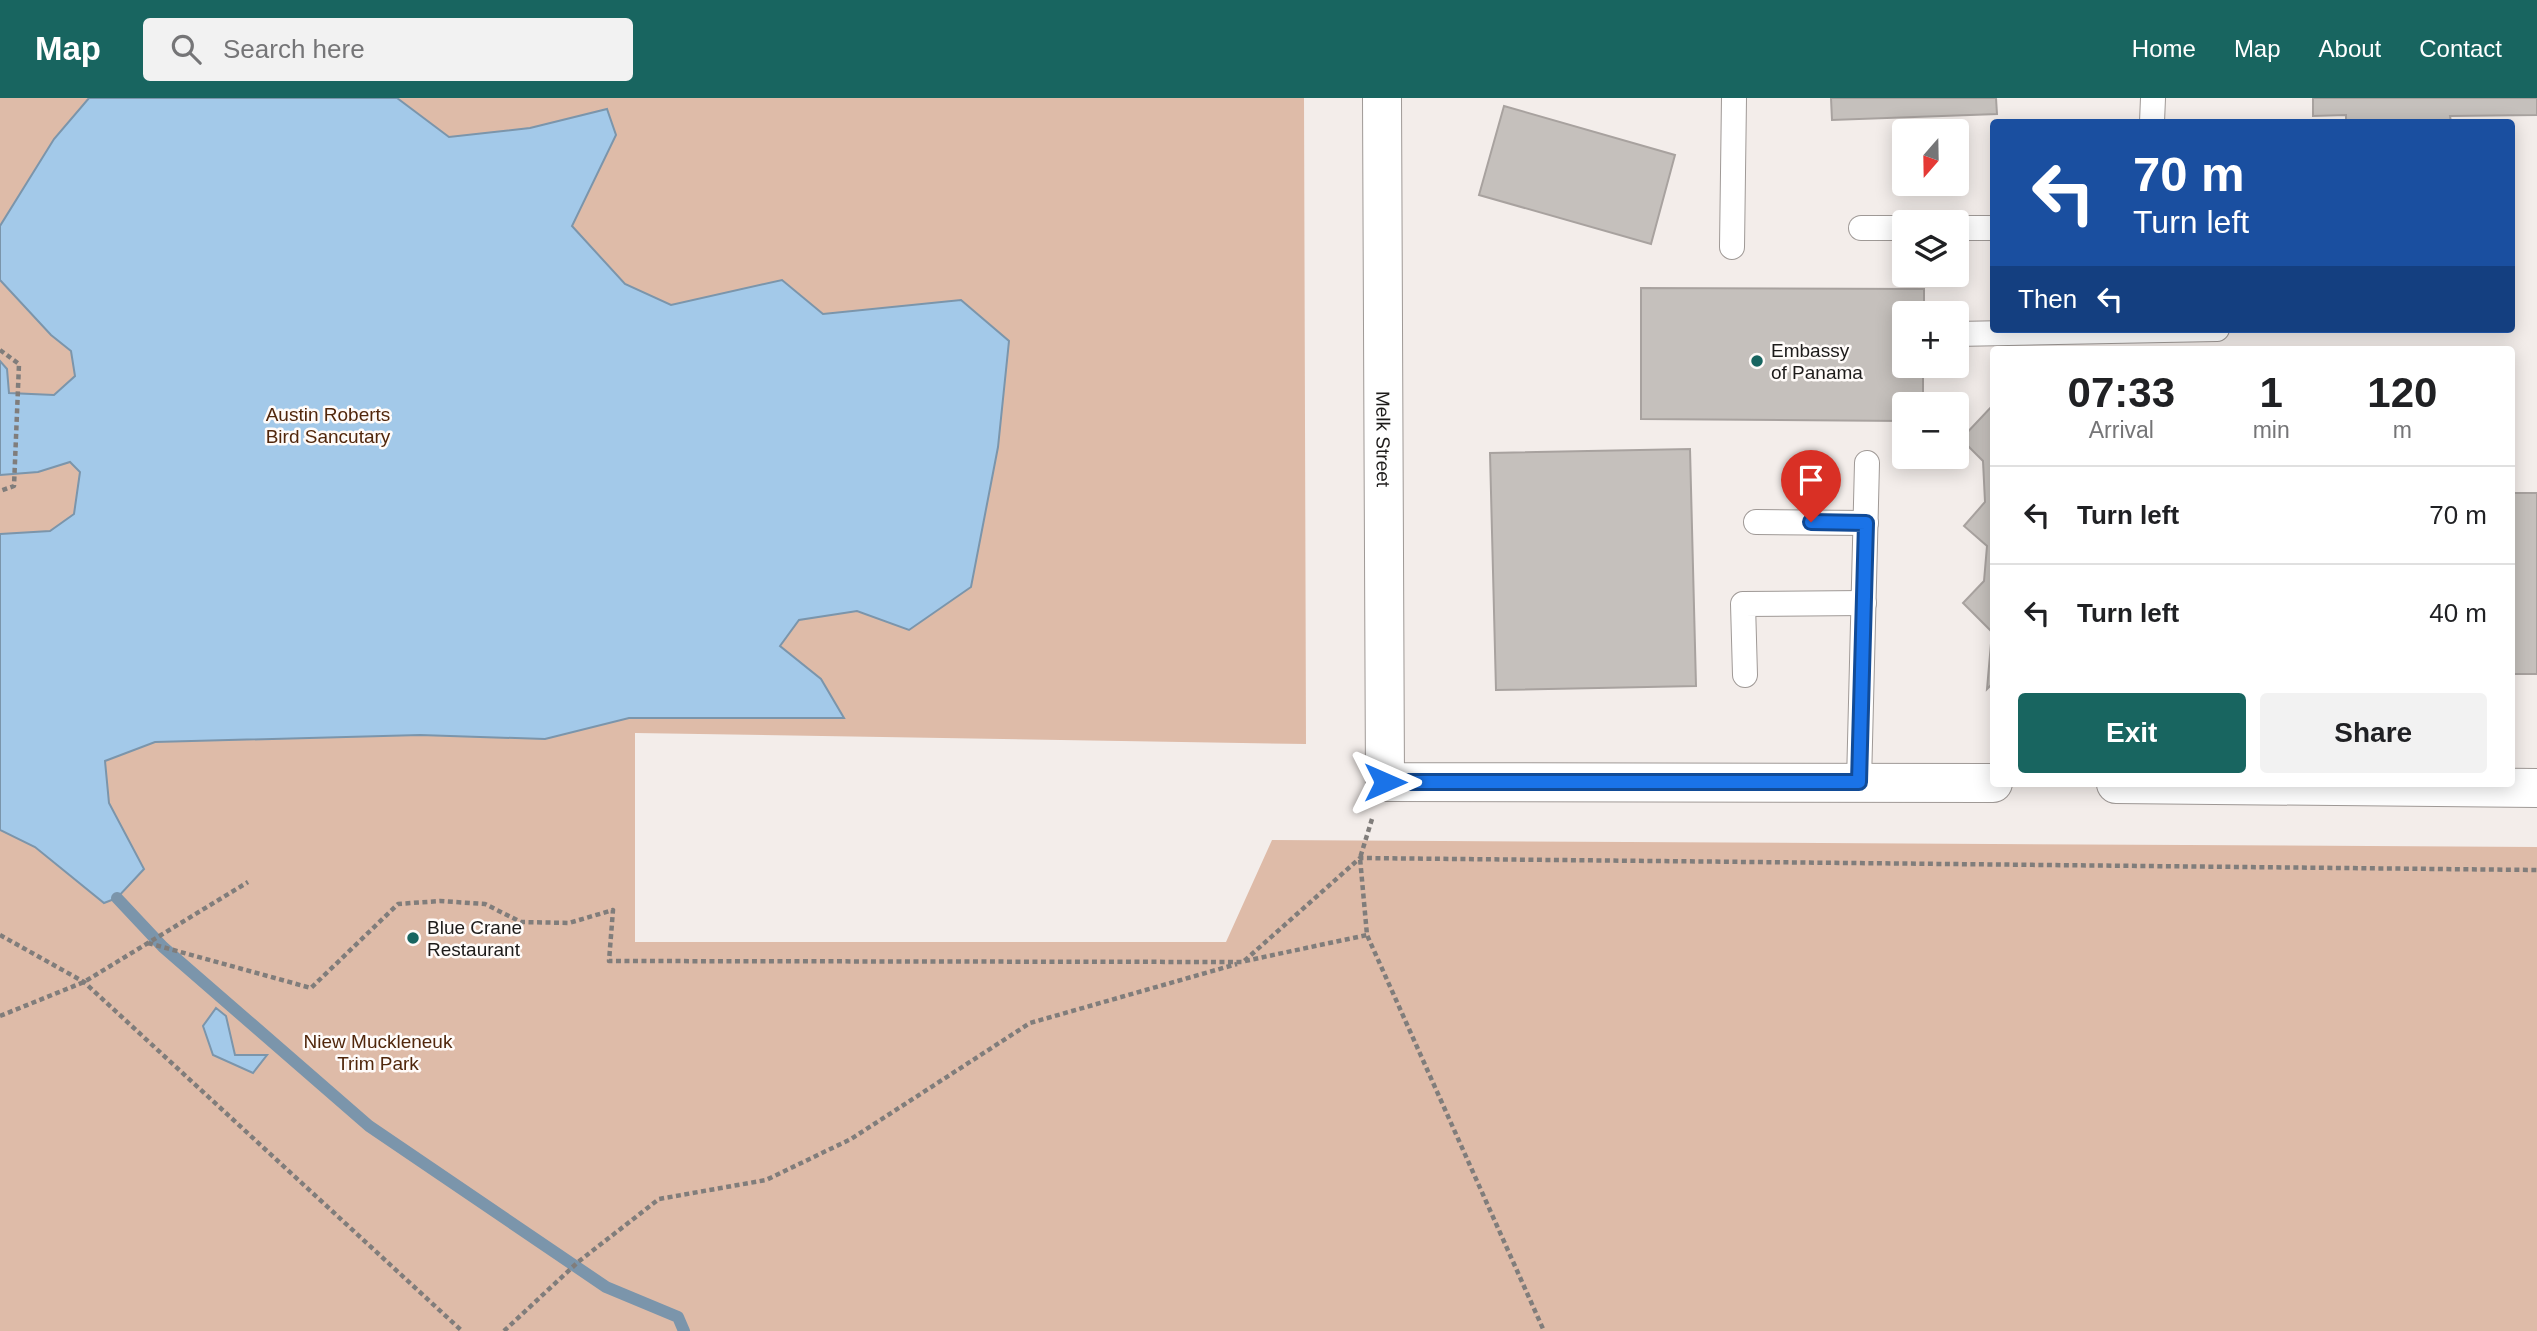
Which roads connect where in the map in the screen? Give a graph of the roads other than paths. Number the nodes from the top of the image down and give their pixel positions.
1 (1382, 98) edge
2 (1734, 98) edge
3 (2153, 98) edge
4 (2152, 119) edge
5 (1861, 228) dead end
6 (1892, 228) edge
7 (1969, 228) edge
8 (1990, 228) edge
9 (1732, 247) dead end
10 (2008, 333) edge
11 (1969, 334) edge
12 (1867, 463) dead end
13 (1756, 522) dead end
14 (1866, 523) junction
15 (1864, 603) junction
16 (1745, 675) dead end
17 (1859, 782) junction
18 (1990, 783) edge
19 (2432, 787) edge
20 (2537, 788) edge

1 - 17 street, Melk Street
2 - 9 lane
3 - 4 lane
5 - 6 lane
7 - 8 lane
10 - 11 lane
12 - 14 lane
13 - 14 lane
14 - 15 lane
15 - 16 lane
15 - 17 lane
17 - 18 street
19 - 20 street

